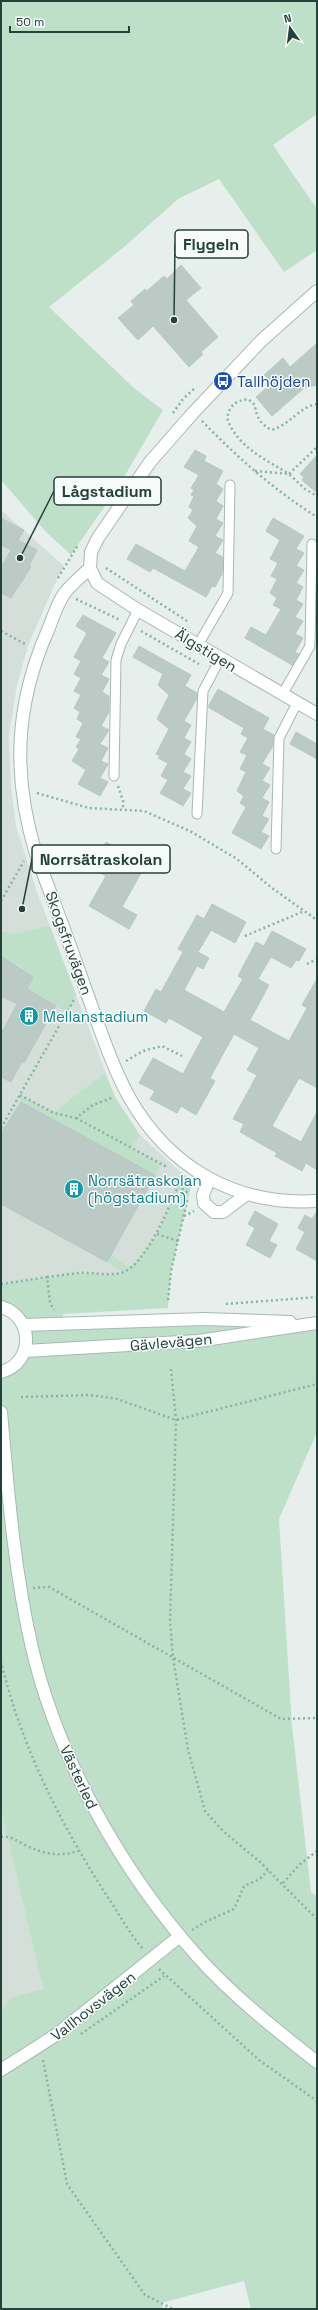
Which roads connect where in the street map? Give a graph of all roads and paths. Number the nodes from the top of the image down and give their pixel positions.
1 (317, 291) edge
2 (317, 404) edge
3 (193, 413) junction
4 (317, 447) edge
5 (255, 471) junction
6 (289, 474) junction
7 (230, 485) dead end
8 (317, 496) edge
9 (317, 517) edge
10 (312, 544) dead end
11 (95, 566) junction
12 (64, 594) junction
13 (138, 610) junction
14 (130, 625) junction
15 (1, 631) edge
16 (206, 633) junction
17 (198, 645) junction
18 (28, 646) dead end
19 (220, 659) junction
20 (213, 671) junction
21 (282, 695) junction
22 (297, 703) junction
23 (317, 714) edge
24 (114, 776) joint
25 (22, 789) junction
26 (123, 810) junction
27 (197, 814) dead end
28 (276, 849) dead end
29 (36, 854) junction
30 (1, 901) edge
31 (302, 912) junction
32 (317, 920) edge
33 (245, 936) dead end
34 (317, 959) edge
35 (307, 964) dead end
36 (76, 996) dead end
37 (182, 1056) dead end
38 (115, 1068) junction
39 (20, 1095) junction
40 (115, 1097) dead end
41 (76, 1118) junction
42 (1, 1128) edge
43 (174, 1170) dead end
44 (198, 1173) junction
45 (183, 1174) dead end
46 (209, 1180) junction
47 (178, 1185) junction
48 (189, 1194) junction
49 (247, 1194) junction
50 (317, 1201) edge
51 (157, 1234) junction
52 (178, 1241) junction
53 (47, 1277) junction
54 (1, 1284) edge
55 (317, 1297) edge
56 (168, 1300) dead end
57 (221, 1305) dead end
58 (1, 1307) edge
59 (57, 1312) dead end
60 (317, 1323) edge
61 (24, 1325) junction
62 (25, 1351) junction
63 (171, 1369) dead end
64 (1, 1372) edge
65 (317, 1384) edge
66 (21, 1397) dead end
67 (1, 1412) edge
68 (176, 1420) junction
69 (20, 1589) junction
70 (173, 1658) junction
71 (1, 1661) edge
72 (317, 1718) edge
73 (1, 1836) edge
74 (78, 1851) junction
75 (317, 1851) edge
76 (268, 1870) junction
77 (283, 1883) junction
78 (317, 1919) edge
79 (181, 1937) junction
80 (151, 1960) junction
81 (44, 2060) dead end
82 (317, 2062) edge
83 (1, 2070) edge
84 (317, 2101) edge
85 (174, 2309) edge

1 - 3 street
2 - 6 path
3 - 5 path
3 - 11 street
4 - 6 path
5 - 6 path
5 - 9 path
6 - 8 path
7 - 16 lane
10 - 21 lane
11 - 12 street, Skogsfruvägen
11 - 13 street, Älgstigen
11 - 16 path
12 - 14 path
12 - 25 street, Skogsfruvägen
13 - 14 lane
13 - 17 street, Älgstigen
14 - 20 path
14 - 24 lane
15 - 18 path
16 - 17 lane
17 - 19 street, Älgstigen
19 - 20 lane
19 - 21 street, Älgstigen
20 - 27 lane
21 - 22 street, Älgstigen
22 - 23 street, Älgstigen
22 - 28 lane
24 - 26 path
25 - 26 path
25 - 29 street, Skogsfruvägen
26 - 31 path
29 - 30 path
29 - 38 street, Skogsfruvägen
31 - 32 path
31 - 33 path
34 - 35 path
36 - 39 path
37 - 38 path
38 - 44 street, Skogsfruvägen
39 - 41 path
39 - 42 path
40 - 41 path
41 - 43 path
44 - 46 street, Skogsfruvägen
44 - 48 path
45 - 47 path
46 - 49 street, Skogsfruvägen
46 - 49 street
47 - 48 path
47 - 51 path
48 - 52 path
49 - 50 street, Skogsfruvägen
51 - 52 path
51 - 53 path
52 - 56 path
53 - 54 path
53 - 59 path
55 - 57 path
58 - 61 street
60 - 61 street, Gävlevägen
60 - 62 street, Gävlevägen
61 - 62 street
62 - 64 street
63 - 68 path
65 - 68 path
66 - 68 path
67 - 69 street, Västerled
68 - 70 path
69 - 70 path
69 - 79 street, Västerled
70 - 72 path
70 - 76 path
71 - 74 path
73 - 74 path
74 - 80 path
75 - 77 path
76 - 77 path
76 - 79 path
77 - 78 path
79 - 80 street, Vallhovsvägen
79 - 82 street, Västerled
80 - 83 street, Vallhovsvägen
80 - 84 path
81 - 85 path

